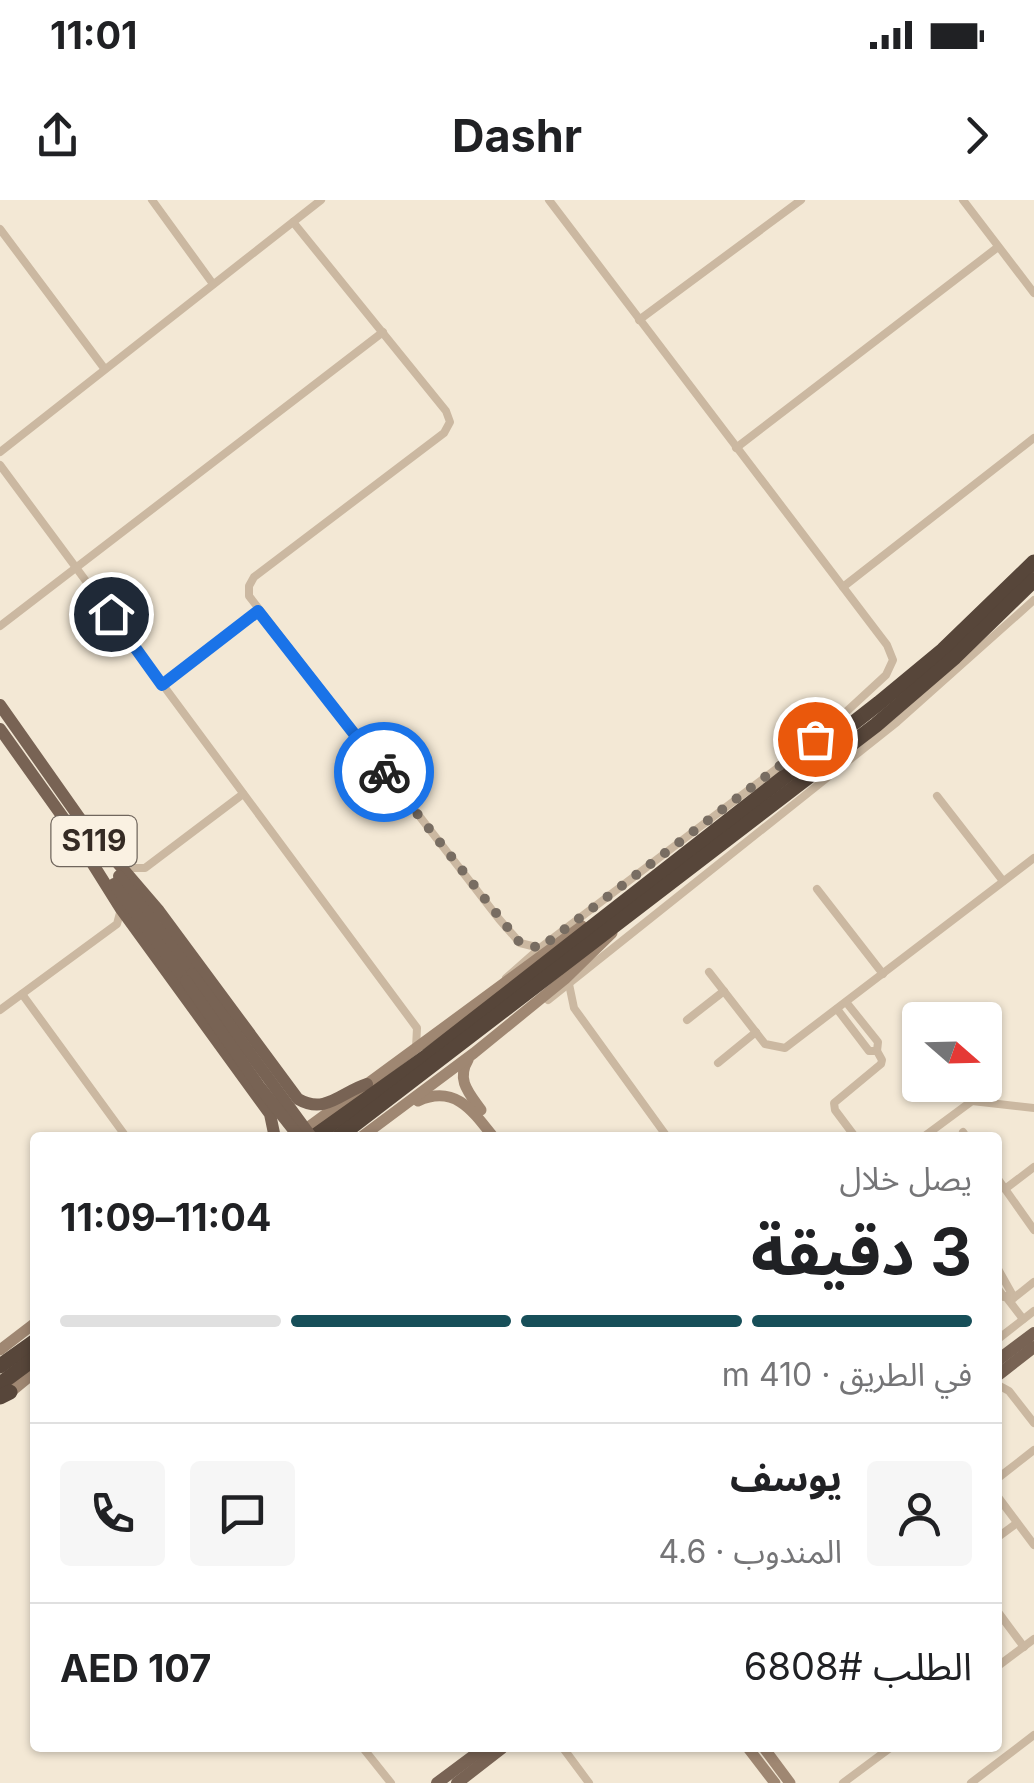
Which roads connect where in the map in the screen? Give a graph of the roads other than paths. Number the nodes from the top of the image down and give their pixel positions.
1 (152, 200) edge
2 (322, 200) edge
3 (801, 200) edge
4 (963, 200) edge
5 (555, 202) edge
6 (294, 222) junction
7 (0, 229) edge
8 (998, 247) junction
9 (213, 284) junction
10 (1033, 288) edge
11 (639, 320) junction
12 (383, 332) junction
13 (104, 368) junction
14 (1034, 438) edge
15 (736, 448) junction
16 (0, 452) edge
17 (0, 464) edge
18 (1034, 550) edge
19 (1034, 562) edge
20 (78, 567) junction
21 (1034, 580) edge
22 (843, 587) junction
23 (1034, 590) edge
24 (1034, 600) edge
25 (1003, 603) junction
26 (258, 611) junction
27 (0, 626) edge
28 (162, 685) junction
29 (0, 705) edge
30 (0, 729) edge
31 (839, 761) junction
32 (243, 794) junction
33 (937, 796) dead end
34 (722, 818) junction
35 (80, 830) junction
36 (1034, 858) edge
37 (123, 868) junction
38 (144, 868) junction
39 (1003, 882) junction
40 (142, 890) junction
41 (817, 890) dead end
42 (625, 902) junction
43 (121, 909) junction
44 (118, 924) junction
45 (616, 926) junction
46 (135, 928) junction
47 (520, 943) junction
48 (540, 948) junction
49 (522, 964) junction
50 (709, 972) dead end
51 (883, 974) junction
52 (189, 977) junction
53 (504, 982) junction
54 (569, 984) junction
55 (724, 991) junction
56 (22, 994) junction
57 (551, 998) junction
58 (846, 1002) junction
59 (574, 1008) junction
60 (838, 1009) junction
61 (0, 1010) edge
62 (514, 1020) junction
63 (687, 1020) dead end
64 (863, 1024) junction
65 (416, 1028) junction
66 (440, 1030) junction
67 (854, 1031) junction
68 (756, 1032) junction
69 (416, 1049) junction
70 (877, 1051) junction
71 (474, 1053) junction
72 (718, 1062) dead end
73 (366, 1084) junction
74 (1034, 1108) edge
75 (392, 1115) junction
76 (122, 1132) edge
77 (274, 1132) edge
78 (294, 1132) edge
79 (306, 1132) edge
80 (307, 1132) edge
81 (320, 1132) edge
82 (345, 1132) edge
83 (368, 1132) edge
84 (492, 1132) edge
85 (493, 1132) edge
86 (664, 1132) edge
87 (852, 1132) edge
88 (932, 1132) edge
89 (1034, 1167) edge
90 (1002, 1186) edge
91 (1006, 1191) junction
92 (1002, 1194) edge
93 (1034, 1206) edge
94 (1023, 1214) junction
95 (1034, 1230) edge
96 (1002, 1275) edge
97 (1034, 1282) edge
98 (1002, 1295) edge
99 (1034, 1311) edge
100 (1023, 1319) junction
101 (30, 1328) edge
102 (1034, 1333) edge
103 (1002, 1336) edge
104 (1034, 1347) edge
105 (0, 1350) edge
106 (28, 1355) edge
107 (0, 1366) edge
108 (1002, 1367) edge
109 (1002, 1367) edge
110 (1002, 1371) edge
111 (30, 1375) edge
112 (1002, 1387) edge
113 (1009, 1391) junction
114 (3, 1393) edge
115 (1034, 1423) edge
116 (1034, 1450) edge
117 (1002, 1475) edge
118 (1002, 1502) edge
119 (1017, 1523) junction
120 (1002, 1534) edge
121 (1034, 1545) edge
122 (1002, 1617) edge
123 (1034, 1639) edge
124 (1024, 1647) junction
125 (1002, 1663) edge
126 (1034, 1736) edge
127 (367, 1752) edge
128 (479, 1752) edge
129 (496, 1752) edge
130 (566, 1752) edge
131 (751, 1752) edge
132 (767, 1752) edge
133 (885, 1752) edge
134 (460, 1766) junction
135 (391, 1783) edge
136 (437, 1783) edge
137 (453, 1783) edge
138 (589, 1783) edge
139 (775, 1783) edge
140 (790, 1783) edge
141 (843, 1783) edge
142 (971, 1783) edge

1 - 9 street
2 - 6 street
3 - 11 street
4 - 8 street
5 - 11 street
6 - 9 street
6 - 12 street
7 - 13 street
8 - 10 street
8 - 15 street
9 - 13 street
11 - 15 street
12 - 20 street
12 - 26 street
13 - 16 street
14 - 22 street
15 - 22 street
17 - 20 street
18 - 25 highway
19 - 25 highway
20 - 27 street
20 - 28 street
21 - 25 highway
22 - 34 street
23 - 25 highway
24 - 31 street
25 - 31 highway
25 - 34 highway
26 - 28 street
26 - 47 street
28 - 32 street
29 - 35 main road, S119
30 - 35 main road, S119
31 - 45 highway
31 - 54 street
32 - 38 street
32 - 65 street
33 - 39 street
34 - 42 highway
34 - 48 street
35 - 37 main road
35 - 43 main road
35 - 52 main road, S119
36 - 39 street
37 - 38 street
37 - 40 main road
38 - 40 street
39 - 51 street
40 - 73 main road
41 - 51 street
42 - 53 main road
42 - 81 highway
43 - 44 street
43 - 46 main road
44 - 46 street
44 - 56 street
45 - 62 main road
45 - 82 highway
46 - 77 main road
47 - 48 street
47 - 49 street
48 - 49 street
49 - 53 street
50 - 55 street
51 - 58 street
52 - 78 main road, S119, bridge
52 - 80 main road, S119, bridge
53 - 66 main road
54 - 57 street
54 - 59 street
55 - 63 street
55 - 68 street
56 - 61 street
56 - 76 street
57 - 59 street
57 - 62 street
58 - 60 street
58 - 64 street
59 - 86 street
60 - 67 street
60 - 68 street
62 - 71 main road
64 - 67 street
64 - 70 street
65 - 66 street
65 - 69 street
66 - 69 main road
67 - 70 street
68 - 72 street
69 - 73 main road
70 - 87 street
71 - 75 main road
71 - 85 main road
73 - 79 main road
74 - 88 street
75 - 83 main road
75 - 84 main road
89 - 91 street
90 - 91 street
91 - 92 street
91 - 94 street
93 - 94 street
94 - 95 street
96 - 98 street
97 - 98 street
98 - 100 street
99 - 100 street
100 - 103 street
101 - 105 main road
102 - 108 main road
104 - 109 main road
106 - 107 highway
106 - 114 highway
110 - 113 street
111 - 114 main road
112 - 113 street
113 - 115 street
116 - 117 street
118 - 119 street
119 - 120 street
119 - 121 street
122 - 124 street
123 - 124 street
124 - 125 street
126 - 142 street
127 - 135 street
128 - 134 main road
129 - 137 main road
130 - 138 street
131 - 139 main road
132 - 140 main road
133 - 141 street
134 - 136 main road
134 - 137 main road

